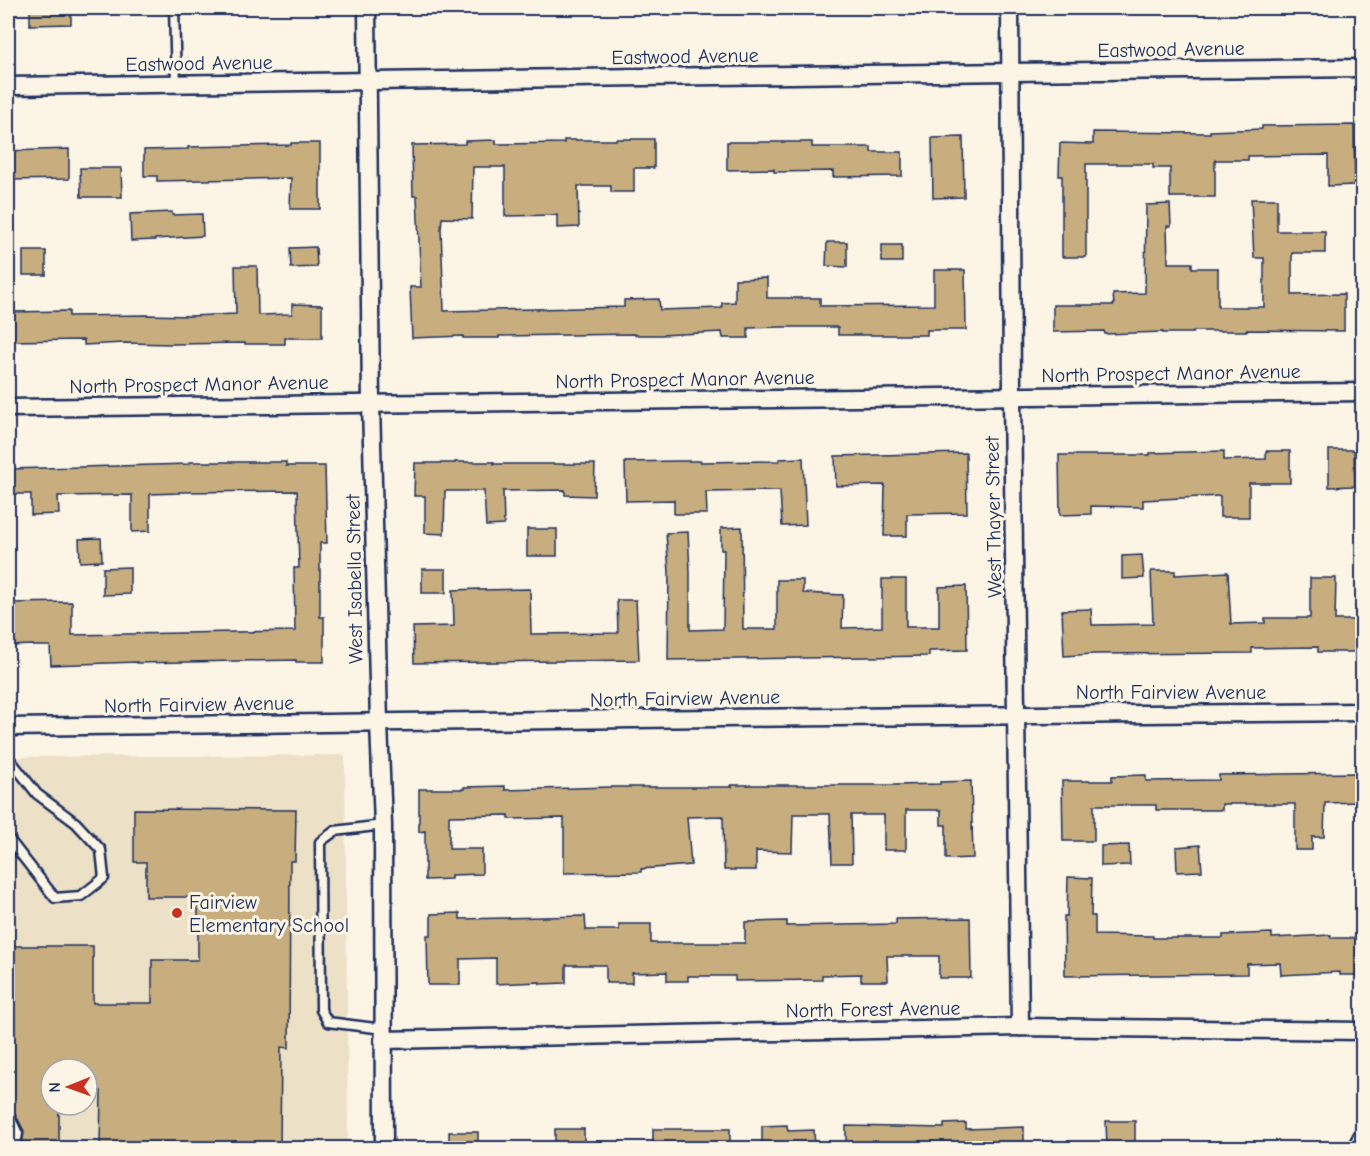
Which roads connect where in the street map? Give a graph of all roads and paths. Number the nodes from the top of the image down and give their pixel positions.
1 (174, 8) edge
2 (367, 8) edge
3 (1010, 8) edge
4 (1362, 68) edge
5 (1010, 72) junction
6 (369, 82) junction
7 (176, 84) junction
8 (8, 86) edge
9 (1362, 392) edge
10 (1012, 396) junction
11 (371, 403) junction
12 (8, 408) edge
13 (1362, 712) edge
14 (1016, 714) junction
15 (379, 723) junction
16 (8, 727) edge
17 (8, 757) edge
18 (383, 825) junction
19 (8, 838) edge
20 (1020, 1027) junction
21 (1362, 1030) edge
22 (383, 1034) junction
23 (8, 1117) edge
24 (1362, 1137) edge
25 (15, 1149) edge
26 (384, 1149) edge
27 (1356, 1149) edge

1 - 7 lane
2 - 6 street, West Isabella Street
3 - 5 street, West Thayer Street
4 - 5 street, Eastwood Avenue
5 - 6 street, Eastwood Avenue
5 - 10 street, West Thayer Street
6 - 7 street, Eastwood Avenue
6 - 11 street, West Isabella Street
7 - 8 street, Eastwood Avenue
9 - 10 street, North Prospect Manor Avenue
10 - 11 street, North Prospect Manor Avenue
10 - 14 street, West Thayer Street
11 - 12 street, North Prospect Manor Avenue
11 - 15 street, West Isabella Street
13 - 14 street, North Fairview Avenue
14 - 15 street, North Fairview Avenue
14 - 20 street, West Thayer Street
15 - 16 street, North Fairview Avenue
15 - 18 street, West Isabella Street
17 - 19 lane
18 - 22 street, West Isabella Street
18 - 22 lane
20 - 21 street, North Forest Avenue
20 - 22 street, North Forest Avenue
22 - 26 street, West Isabella Street
23 - 25 lane
24 - 27 street

